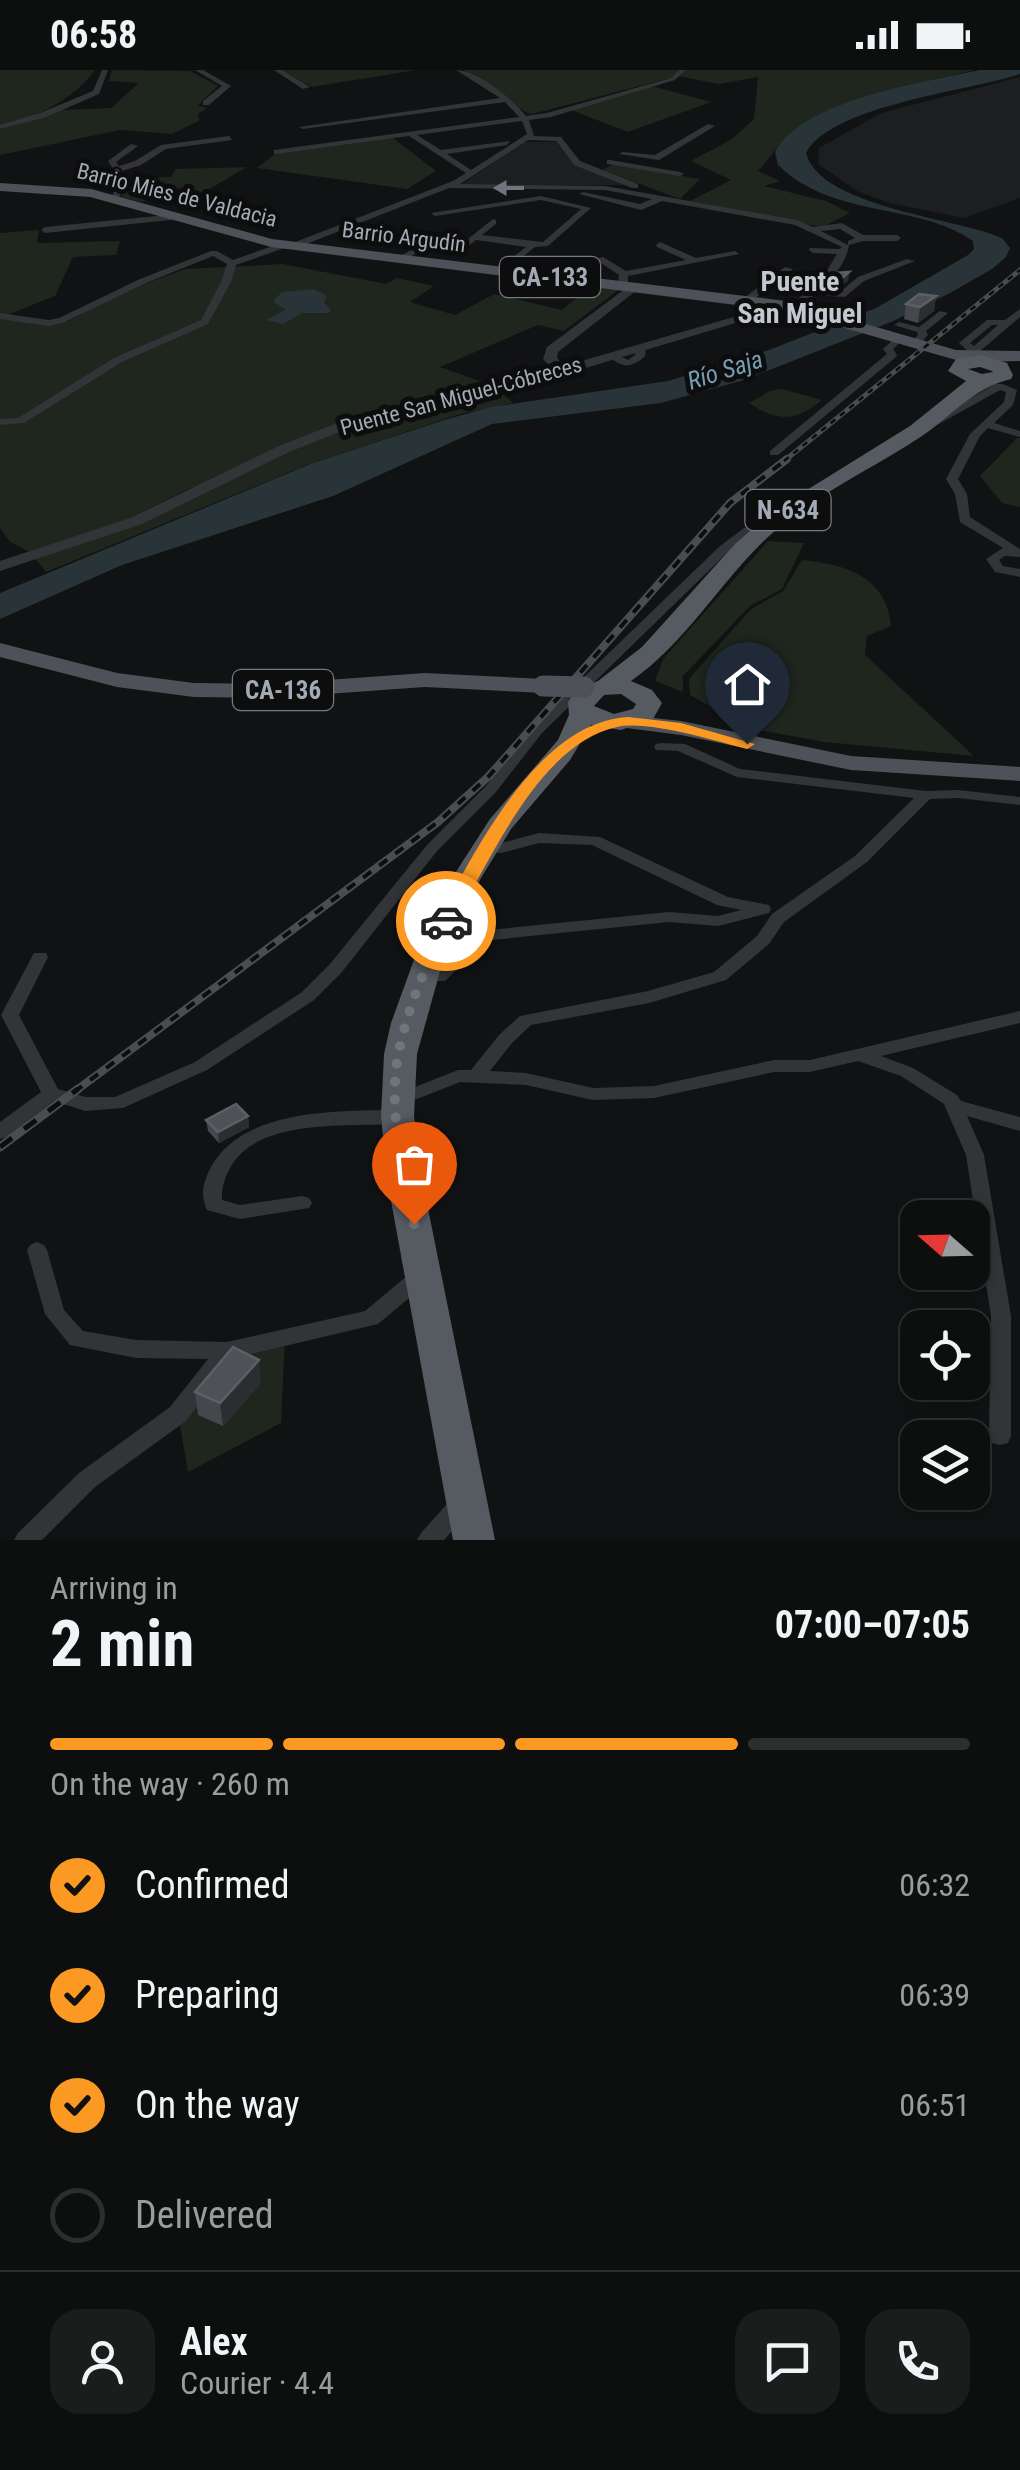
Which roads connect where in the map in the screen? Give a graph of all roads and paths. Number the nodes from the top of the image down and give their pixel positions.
1 (105, 70) edge
2 (159, 70) edge
3 (189, 70) edge
4 (198, 70) edge
5 (277, 70) edge
6 (459, 70) edge
7 (683, 70) edge
8 (306, 87) dead end
9 (504, 100) junction
10 (206, 103) dead end
11 (385, 116) junction
12 (524, 118) junction
13 (711, 126) dead end
14 (0, 127) edge
15 (303, 127) dead end
16 (410, 134) junction
17 (230, 138) dead end
18 (522, 140) junction
19 (637, 144) dead end
20 (134, 146) dead end
21 (277, 152) dead end
22 (437, 152) junction
23 (623, 154) junction
24 (610, 162) junction
25 (119, 169) junction
26 (595, 171) junction
27 (471, 173) junction
28 (680, 174) dead end
29 (448, 186) junction
30 (0, 187) edge
31 (582, 187) junction
32 (643, 192) junction
33 (116, 198) junction
34 (661, 198) junction
35 (675, 200) junction
36 (435, 212) dead end
37 (177, 217) junction
38 (493, 222) dead end
39 (815, 228) junction
40 (45, 230) dead end
41 (442, 236) dead end
42 (475, 237) junction
43 (897, 238) dead end
44 (532, 245) junction
45 (660, 245) dead end
46 (849, 245) junction
47 (288, 246) junction
48 (814, 250) dead end
49 (458, 251) dead end
50 (736, 254) dead end
51 (600, 258) dead end
52 (400, 259) junction
53 (695, 261) junction
54 (910, 261) dead end
55 (232, 263) junction
56 (788, 269) dead end
57 (500, 271) junction
58 (830, 275) junction
59 (861, 280) junction
60 (626, 282) junction
61 (815, 292) junction
62 (747, 300) junction
63 (764, 307) junction
64 (789, 307) junction
65 (1020, 312) edge
66 (943, 313) dead end
67 (0, 316) edge
68 (977, 363) edge
69 (561, 372) junction
70 (0, 422) edge
71 (986, 424) junction
72 (912, 434) junction
73 (1020, 434) edge
74 (774, 453) dead end
75 (763, 530) junction
76 (1018, 552) edge
77 (0, 566) edge
78 (1020, 574) edge
79 (0, 650) edge
80 (650, 654) junction
81 (588, 696) junction
82 (644, 698) junction
83 (620, 722) junction
84 (694, 731) junction
85 (660, 747) dead end
86 (562, 750) junction
87 (1020, 774) edge
88 (926, 795) junction
89 (1020, 801) edge
90 (484, 846) junction
91 (764, 909) junction
92 (785, 913) junction
93 (40, 957) dead end
94 (422, 976) junction
95 (1020, 1017) edge
96 (858, 1054) junction
97 (476, 1076) junction
98 (50, 1094) junction
99 (396, 1106) junction
100 (955, 1106) junction
101 (1020, 1124) edge
102 (0, 1132) edge
103 (302, 1204) dead end
104 (37, 1250) dead end
105 (424, 1273) junction
106 (228, 1351) junction
107 (1000, 1436) dead end
108 (466, 1498) junction
109 (26, 1540) edge
110 (428, 1540) edge
111 (474, 1540) edge

1 - 14 street
2 - 3 street
4 - 10 street
5 - 8 street
6 - 9 street
7 - 12 street
9 - 11 street
9 - 12 street
11 - 15 street
11 - 16 street
12 - 16 street
12 - 18 street
13 - 23 street
16 - 21 street
16 - 22 street
17 - 25 street
18 - 22 street
18 - 26 street
18 - 27 street
19 - 23 street
20 - 25 street
22 - 27 street
23 - 24 street
24 - 26 street
24 - 28 street
25 - 33 street
26 - 32 street
27 - 29 street
31 -> 29 street
29 - 47 street
30 - 33 main road, Barrio Mies de Valdacia / CA-133
31 - 32 street
31 - 34 street
32 - 34 street
32 - 35 street
33 - 37 main road, Barrio Mies de Valdacia / CA-133
34 - 35 street
35 - 39 street
36 - 44 street
37 - 40 street
37 - 47 main road, Barrio Mies de Valdacia / CA-133
38 - 42 street
39 - 46 street
39 - 46 street
41 - 52 street
42 - 44 street
42 - 49 street
43 - 46 street
44 - 57 street
45 - 53 street
46 - 48 street
46 - 58 street
47 - 52 main road, Barrio Argudín / CA-133
47 - 55 street
50 - 53 street
51 - 60 street
52 - 57 main road, Barrio Argudín / CA-133
53 - 60 street
54 - 59 street
55 - 67 street
55 - 70 street
56 - 62 street
57 - 60 main road, Barrio Argudín / CA-133
58 - 59 street
58 - 61 street
59 - 61 street
60 - 62 main road, Barrio Argudín / CA-133
60 - 69 street
61 - 64 street
62 - 63 main road, Barrio Argudín / CA-133
63 - 64 main road, Barrio Argudín / CA-133
63 - 69 street, Puente San Miguel-Cóbreces
64 - 68 main road, Barrio Argudín / CA-133
65 - 68 street
66 - 68 street
68 - 71 street
68 - 72 street
68 - 72 highway, N-634
68 - 74 street
69 - 77 street, Puente San Miguel-Cóbreces
71 - 73 street
71 - 76 street
72 - 75 highway, N-634
75 - 80 highway, N-634
75 - 98 street
76 - 78 street
79 - 81 main road, CA-136
80 - 81 highway, N-634
80 - 82 highway, N-634
81 - 82 highway
81 - 83 highway
81 - 86 highway, N-634
82 - 83 highway, N-634
82 - 84 main road
83 - 84 main road
83 - 86 highway, N-634
84 - 87 main road
85 - 88 street
86 - 90 highway, N-634
88 - 89 street
88 - 92 street
90 - 91 street
90 - 94 highway, N-634
91 - 92 street
91 - 94 street
92 - 97 street
93 - 98 street
94 - 99 highway, N-634
95 - 96 street
96 - 97 street
96 - 100 street
97 - 99 street
98 - 102 street
99 - 103 street
99 - 105 highway, N-634
100 - 101 street
100 - 107 street
104 - 106 street
105 - 106 street
105 - 108 highway, N-634
106 - 109 street
108 - 110 street
108 - 111 highway, N-634

